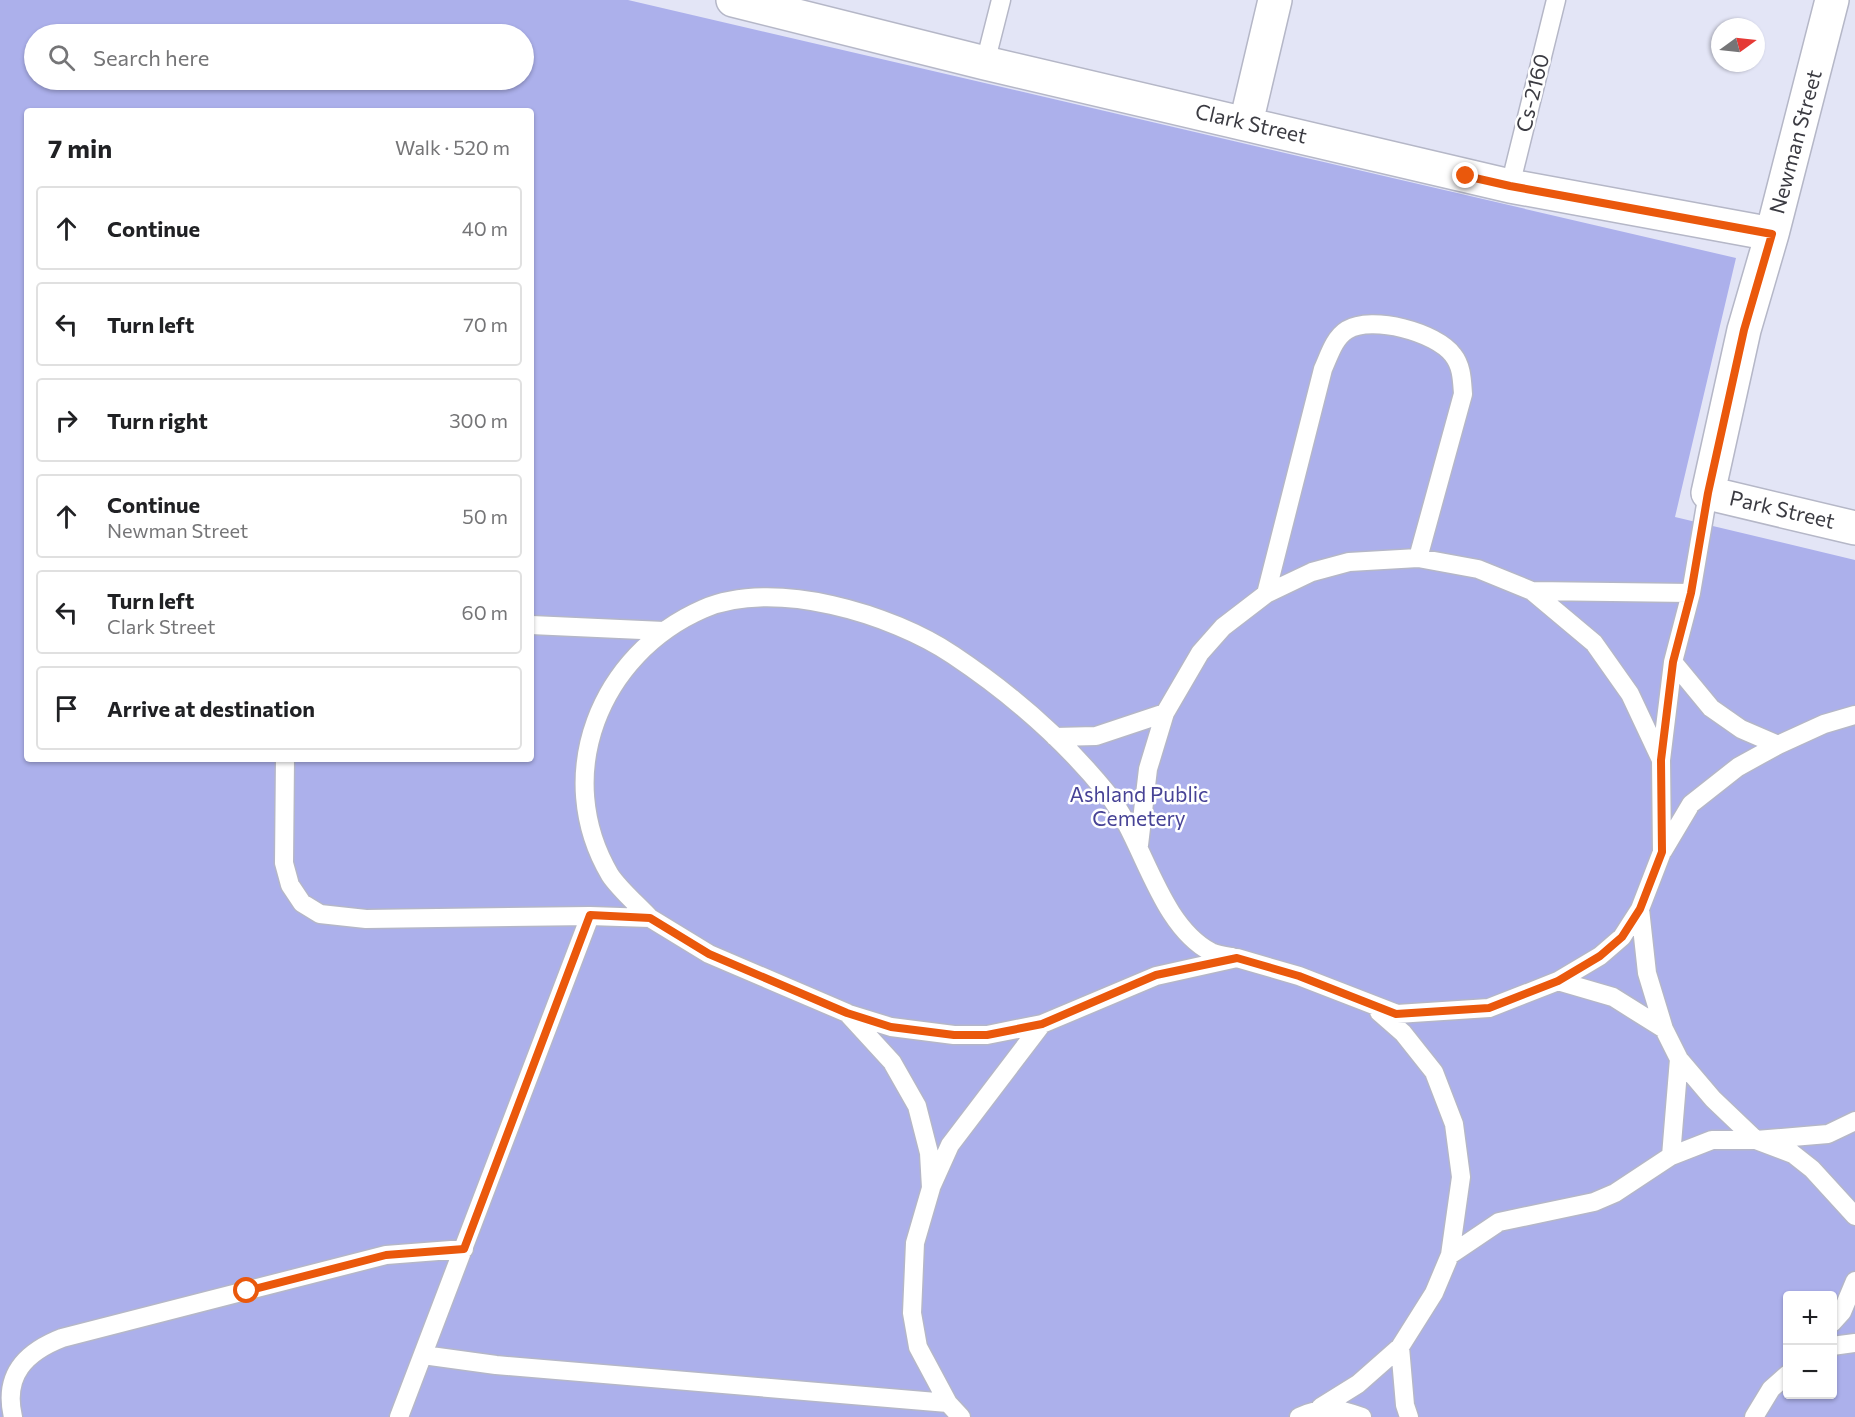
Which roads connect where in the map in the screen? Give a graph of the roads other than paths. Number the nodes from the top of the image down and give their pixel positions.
1 (733, 0) edge
2 (1001, 0) edge
3 (1275, 0) edge
4 (1556, 0) edge
5 (1832, 0) edge
6 (985, 63) junction
7 (1246, 123) junction
8 (1510, 186) junction
9 (1772, 234) junction
10 (1708, 493) junction
11 (1855, 528) edge
12 (1418, 558) junction
13 (1532, 591) junction
14 (1691, 593) junction
15 (1266, 594) junction
16 (534, 625) edge
17 (663, 631) junction
18 (1673, 662) junction
19 (1165, 713) junction
20 (1855, 715) edge
21 (1056, 737) junction
22 (1778, 746) junction
23 (1661, 760) junction
24 (285, 762) edge
25 (1139, 845) junction
26 (1662, 852) junction
27 (1640, 909) junction
28 (590, 915) junction
29 (650, 918) junction
30 (1237, 958) junction
31 (1558, 981) junction
32 (1371, 1004) junction
33 (847, 1013) junction
34 (1042, 1024) junction
35 (1664, 1029) junction
36 (1679, 1059) junction
37 (1855, 1121) edge
38 (1756, 1140) junction
39 (1671, 1156) junction
40 (931, 1188) junction
41 (1855, 1216) edge
42 (464, 1249) junction
43 (1449, 1255) junction
44 (1855, 1281) edge
45 (1837, 1318) edge
46 (1855, 1343) edge
47 (1837, 1345) edge
48 (1400, 1347) junction
49 (423, 1355) junction
50 (1783, 1378) edge
51 (948, 1403) junction
52 (1321, 1407) junction
53 (13, 1417) edge
54 (399, 1417) edge
55 (961, 1417) edge
56 (1299, 1417) edge
57 (1362, 1417) edge
58 (1409, 1417) edge
59 (1754, 1417) edge

1 - 6 street, Clark Street
2 - 6 lane
3 - 7 street
4 - 8 lane, Cs-2160
5 - 9 street, Newman Street
6 - 7 street, Clark Street
7 - 8 street, Clark Street
8 - 9 street, Clark Street
9 - 10 street, Newman Street
10 - 11 street, Park Street
10 - 14 lane
12 - 13 lane
12 - 15 lane
12 - 15 lane
13 - 14 lane
13 - 23 lane
14 - 18 lane
15 - 19 lane
16 - 17 lane
17 - 21 lane
17 - 29 lane
18 - 22 lane
18 - 23 lane
19 - 21 lane
19 - 25 lane
20 - 22 lane
21 - 25 lane
22 - 26 lane
23 - 26 lane
24 - 28 lane
25 - 30 lane
26 - 27 lane
27 - 31 lane
27 - 35 lane
28 - 29 lane
28 - 42 lane
29 - 33 lane
30 - 32 lane
30 - 34 lane
31 - 32 lane
31 - 35 lane
32 - 43 lane
33 - 34 lane
33 - 40 lane
34 - 40 lane
35 - 36 lane
36 - 38 lane
36 - 39 lane
37 - 38 lane
38 - 39 lane
38 - 41 lane
39 - 43 lane
40 - 51 lane
42 - 49 lane
42 - 53 lane
43 - 48 lane
44 - 45 lane
46 - 47 lane
48 - 52 lane
48 - 58 lane
49 - 51 lane
49 - 54 lane
50 - 59 lane
51 - 55 lane
52 - 56 lane
52 - 57 lane

